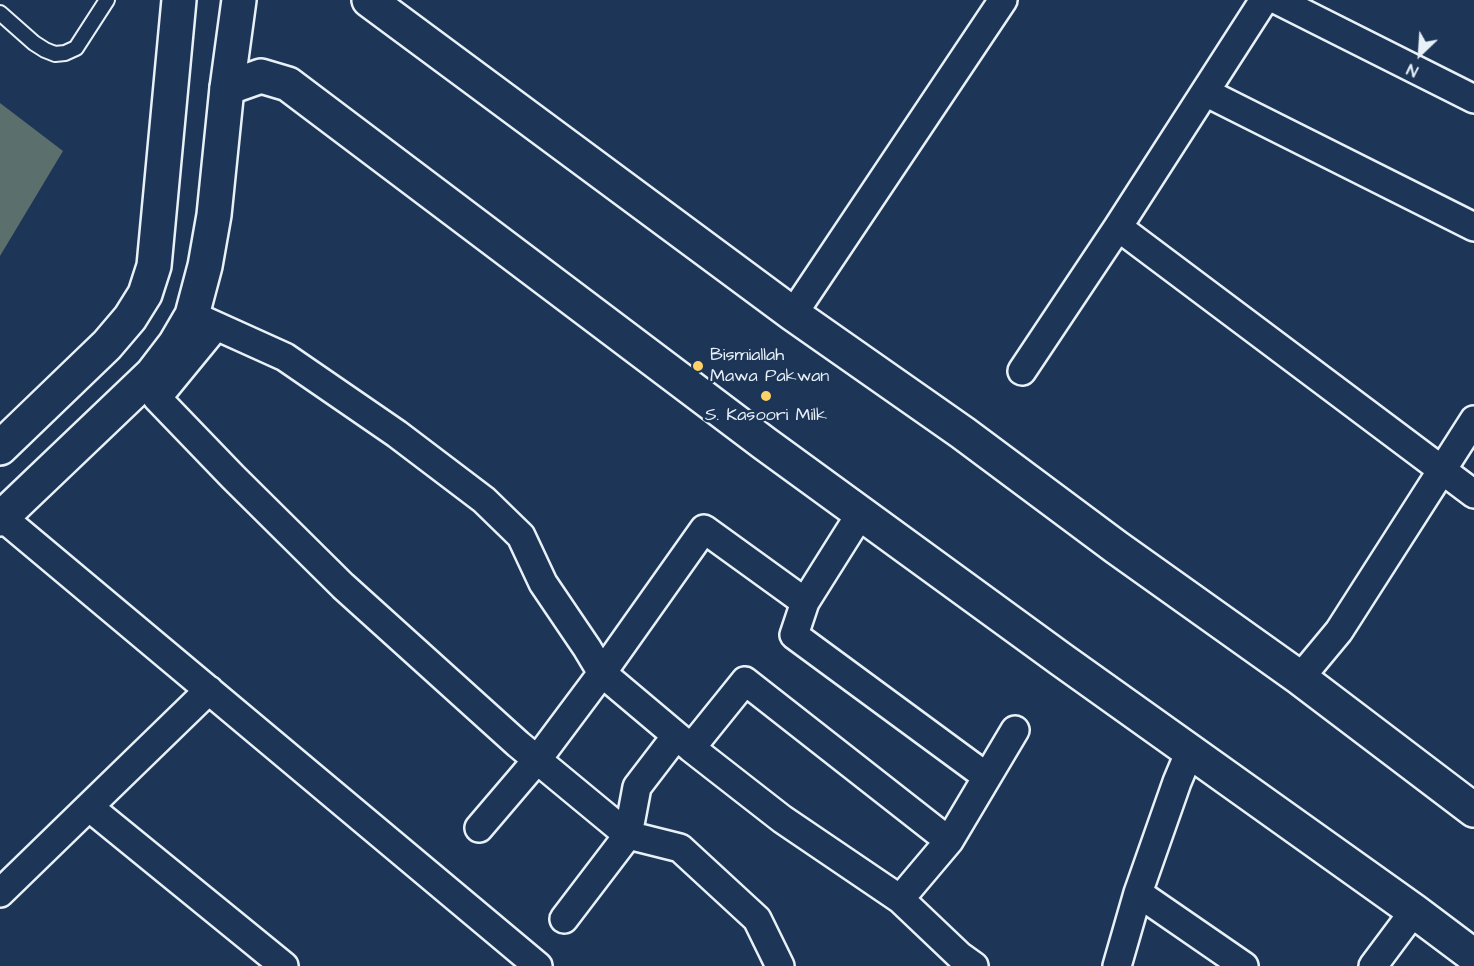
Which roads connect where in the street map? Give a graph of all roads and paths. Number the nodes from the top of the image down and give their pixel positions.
1 (107, 0) edge
2 (179, 0) edge
3 (239, 0) edge
4 (369, 0) edge
5 (1003, 0) edge
6 (1264, 0) edge
7 (1277, 0) edge
8 (0, 13) edge
9 (227, 88) junction
10 (1205, 92) junction
11 (1474, 99) edge
12 (1118, 227) junction
13 (1474, 227) edge
14 (794, 314) junction
15 (204, 321) junction
16 (1022, 371) dead end
17 (1474, 420) edge
18 (0, 448) edge
19 (1442, 470) junction
20 (1474, 494) edge
21 (861, 513) junction
22 (1, 518) edge
23 (805, 602) junction
24 (602, 674) junction
25 (1300, 678) junction
26 (209, 690) junction
27 (1016, 730) dead end
28 (683, 742) junction
29 (1190, 751) junction
30 (537, 760) junction
31 (987, 777) junction
32 (89, 807) junction
33 (1474, 810) edge
34 (479, 828) dead end
35 (627, 835) junction
36 (949, 841) junction
37 (0, 893) edge
38 (1138, 893) junction
39 (900, 899) junction
40 (1414, 911) junction
41 (564, 919) dead end
42 (1474, 956) edge
43 (284, 966) edge
44 (538, 966) edge
45 (780, 966) edge
46 (974, 966) edge
47 (1117, 966) edge
48 (1244, 966) edge
49 (1373, 966) edge

1 - 8 lane
2 - 18 main road
3 - 9 main road
4 - 14 main road
5 - 14 street
6 - 10 street
7 - 11 street
9 - 15 main road
9 - 21 main road
10 - 12 street
10 - 13 street
12 - 16 street
12 - 19 street
14 - 25 main road
15 - 22 main road
15 - 24 street
15 - 30 street
17 - 19 street
19 - 20 street
19 - 25 street
21 - 23 street
21 - 29 main road
22 - 26 street
23 - 24 street
23 - 31 street
24 - 28 street
24 - 30 street
25 - 33 main road
26 - 32 street
26 - 44 street
27 - 31 street
28 - 35 street
28 - 36 street
28 - 39 street
29 - 38 street
29 - 40 main road
30 - 34 street
30 - 35 street
31 - 36 street
32 - 37 street
32 - 43 street
35 - 41 street
35 - 45 street
36 - 39 street
38 - 47 street
38 - 48 street
39 - 46 street
40 - 42 main road
40 - 49 street

